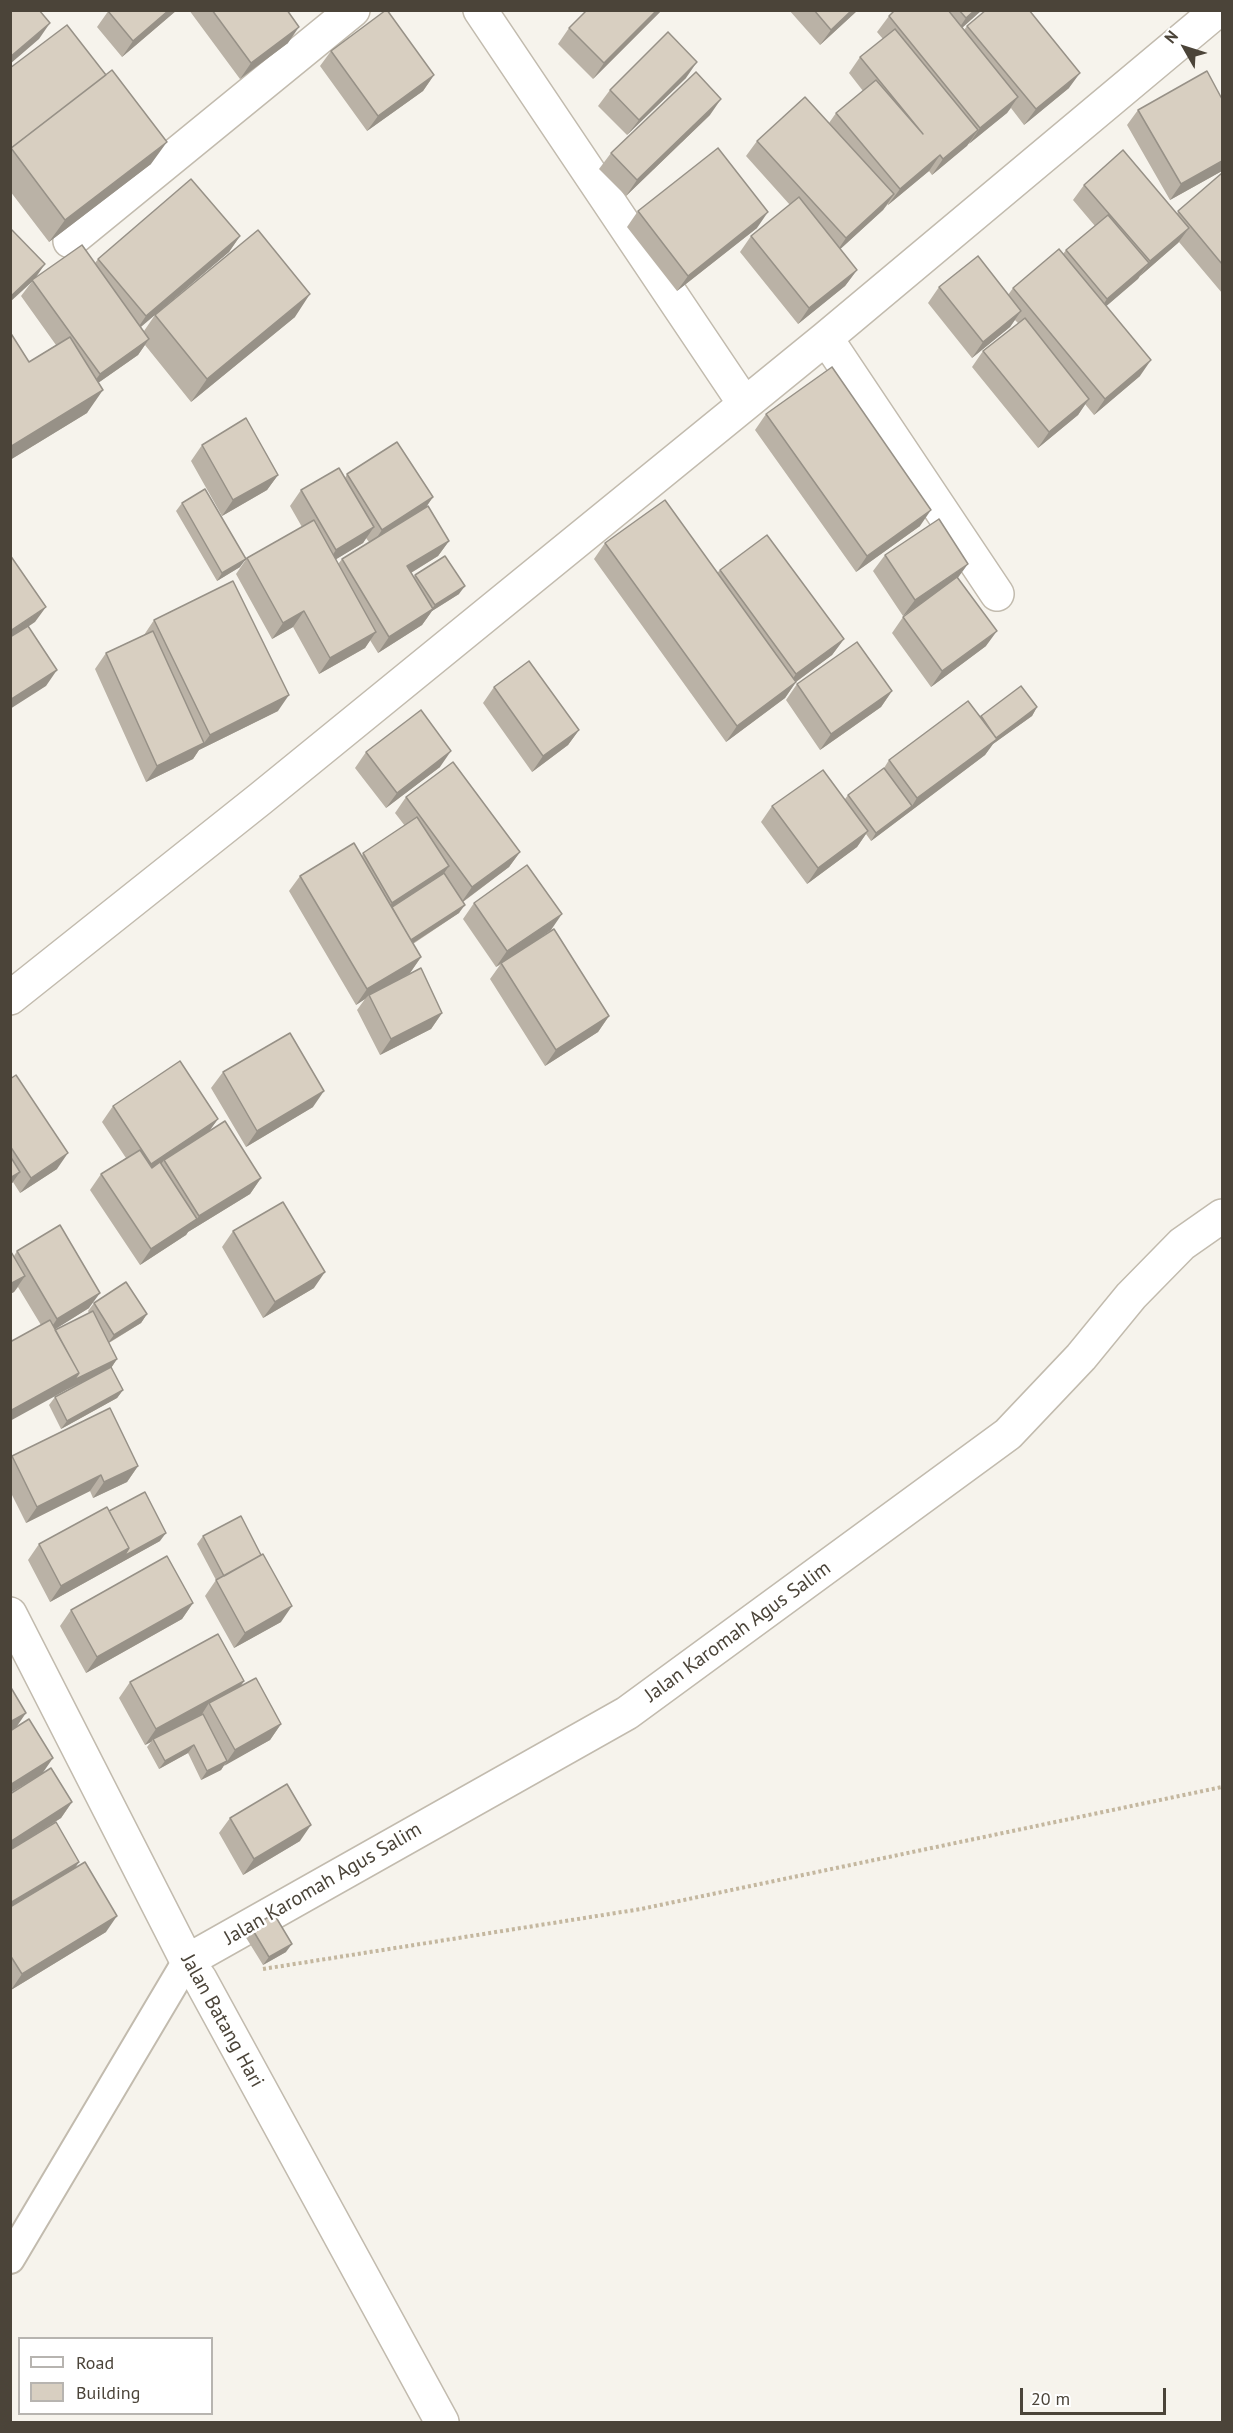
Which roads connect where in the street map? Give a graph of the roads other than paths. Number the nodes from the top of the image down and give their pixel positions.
1 (353, 10) edge
2 (480, 10) edge
3 (1218, 10) edge
4 (70, 242) edge
5 (826, 338) junction
6 (744, 403) junction
7 (998, 594) dead end
8 (10, 998) edge
9 (1222, 1216) edge
10 (10, 1614) edge
11 (194, 1970) junction
12 (10, 2259) edge
13 (442, 2422) edge

1 - 4 street
2 - 6 street
3 - 5 street
5 - 6 street
5 - 7 street
6 - 8 street
9 - 11 street, Jalan Karomah Agus Salim
10 - 11 street, Jalan Batang Hari
11 - 12 lane
11 - 13 street, Jalan Batang Hari

